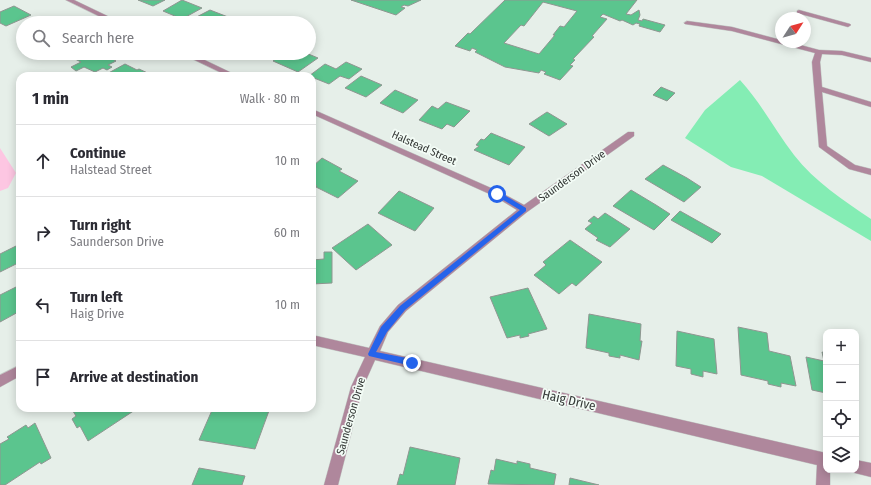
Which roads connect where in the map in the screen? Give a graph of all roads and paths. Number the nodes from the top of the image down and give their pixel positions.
1 (69, 0) edge
2 (811, 15) edge
3 (104, 16) edge
4 (687, 23) dead end
5 (848, 25) dead end
6 (819, 52) junction
7 (199, 60) edge
8 (871, 60) edge
9 (225, 72) edge
10 (818, 88) junction
11 (871, 105) edge
12 (316, 113) edge
13 (631, 134) dead end
14 (871, 172) edge
15 (524, 210) junction
16 (316, 341) edge
17 (371, 354) junction
18 (16, 372) edge
19 (0, 381) edge
20 (823, 460) edge
21 (859, 468) edge
22 (871, 470) edge
23 (824, 473) edge
24 (331, 485) edge
25 (823, 485) edge

1 - 3 street
2 - 5 street
4 - 6 street
6 - 8 street
6 - 10 street
7 - 9 street
10 - 11 street
10 - 14 street
12 - 15 street, Halstead Street
13 - 15 street, Saunderson Drive
15 - 17 street, Saunderson Drive
16 - 17 street, Haig Drive
17 - 20 street, Haig Drive
17 - 24 street, Saunderson Drive
18 - 19 street
21 - 22 street
23 - 25 street

